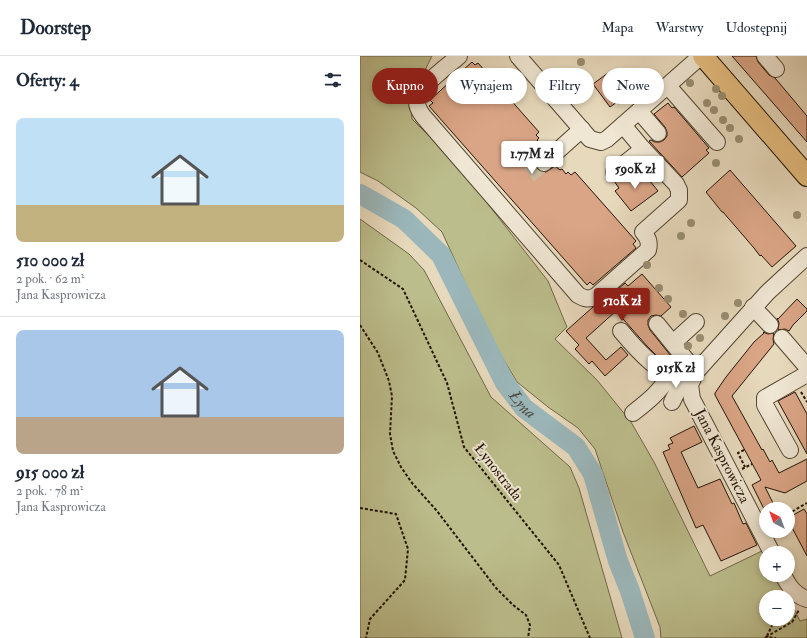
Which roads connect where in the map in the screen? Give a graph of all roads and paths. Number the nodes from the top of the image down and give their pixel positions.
1 (459, 56) edge
2 (518, 56) edge
3 (702, 56) edge
4 (765, 56) edge
5 (776, 69) dead end
6 (668, 86) junction
7 (639, 111) junction
8 (623, 125) junction
9 (582, 130) junction
10 (658, 134) dead end
11 (717, 142) dead end
12 (642, 149) junction
13 (544, 163) tunnel mouth
14 (614, 172) dead end
15 (807, 176) edge
16 (807, 256) edge
17 (360, 260) edge
18 (753, 307) junction
19 (696, 322) dead end
20 (657, 324) dead end
21 (360, 325) edge
22 (770, 325) dead end
23 (621, 331) dead end
24 (782, 338) dead end
25 (673, 344) junction
26 (806, 365) edge
27 (684, 379) junction
28 (672, 402) dead end
29 (632, 413) dead end
30 (744, 450) dead end
31 (790, 450) dead end
32 (752, 464) dead end
33 (745, 467) junction
34 (738, 472) dead end
35 (807, 503) edge
36 (360, 508) edge
37 (795, 510) edge
38 (768, 546) edge
39 (787, 582) edge
40 (804, 602) edge
41 (772, 626) edge
42 (766, 637) edge
43 (366, 638) edge
44 (528, 638) edge
45 (590, 638) edge
46 (776, 638) edge

1 - 12 street
2 - 9 street
3 - 6 street
3 - 15 main road
4 - 5 street
6 - 7 street
6 - 11 street
7 - 8 street
7 - 10 street
8 - 9 street
8 - 12 street
9 - 13 street
12 - 14 street
16 - 18 street
17 - 45 path, Łynostrada
18 - 22 street
18 - 27 street
19 - 25 street
20 - 25 street
21 - 44 path
23 - 27 street
24 - 26 street
25 - 27 street
26 - 31 street
27 - 28 street
27 - 29 street
27 - 38 street, Jana Kasprowicza
30 - 33 path
32 - 33 path
33 - 34 path
35 - 37 path
36 - 43 path
39 - 40 street
40 - 42 path
41 - 42 path
42 - 46 path

